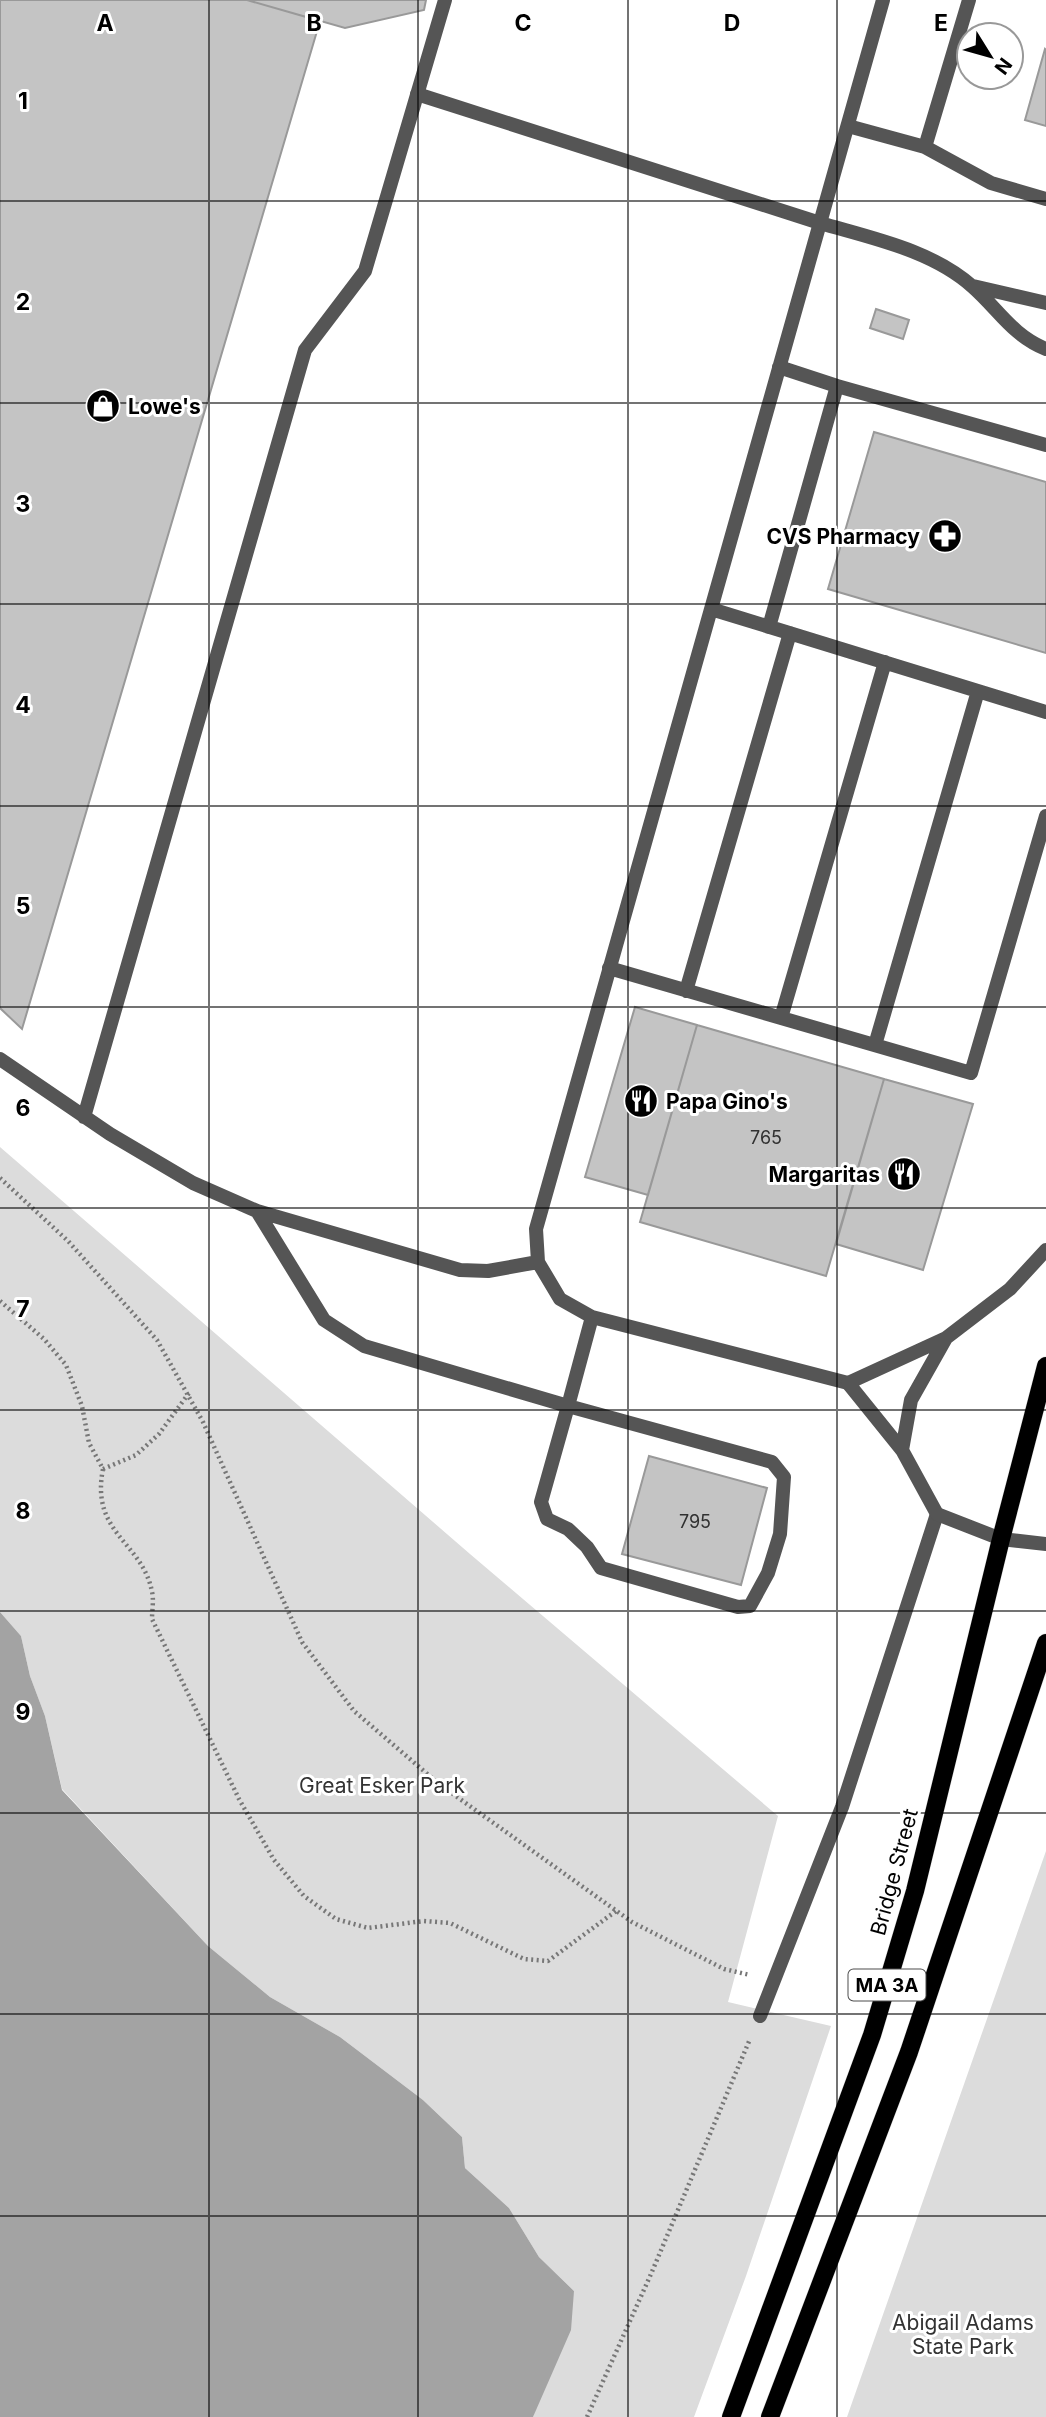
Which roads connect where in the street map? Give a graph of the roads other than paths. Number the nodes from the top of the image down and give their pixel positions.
1 (445, 0) edge
2 (883, 0) edge
3 (970, 0) edge
4 (417, 94) junction
5 (848, 126) junction
6 (925, 147) junction
7 (1046, 199) edge
8 (820, 223) junction
9 (973, 286) junction
10 (1046, 303) edge
11 (1046, 349) edge
12 (779, 367) junction
13 (837, 386) junction
14 (1046, 445) edge
15 (711, 609) junction
16 (769, 627) junction
17 (790, 633) junction
18 (884, 662) junction
19 (978, 691) junction
20 (1046, 712) edge
21 (1046, 816) edge
22 (609, 968) junction
23 (686, 991) junction
24 (781, 1018) junction
25 (875, 1045) junction
26 (0, 1059) edge
27 (84, 1116) junction
28 (257, 1210) junction
29 (1046, 1250) edge
30 (538, 1262) junction
31 (593, 1317) junction
32 (946, 1338) junction
33 (1046, 1366) edge
34 (848, 1382) junction
35 (568, 1406) junction
36 (902, 1450) junction
37 (937, 1514) junction
38 (1001, 1539) junction
39 (1046, 1544) edge
40 (1046, 1643) edge
41 (760, 2016) road end
42 (731, 2417) edge
43 (771, 2417) edge

1 - 4 street
2 - 5 street
3 - 6 street
4 - 8 street
4 - 27 street
5 - 6 street
5 - 8 street
6 - 7 street
8 - 9 street
8 - 12 street
9 - 10 street
9 - 11 street
12 - 13 street
12 - 15 street
13 - 14 street
13 - 16 street
15 - 16 street
15 - 22 street
16 - 17 street
17 - 18 street
17 - 23 street
18 - 19 street
18 - 24 street
19 - 20 street
19 - 25 street
21 - 25 street
22 - 23 street
22 - 30 street
23 - 24 street
24 - 25 street
26 - 27 street
27 - 28 street
28 - 30 street
28 - 35 street
29 - 32 street
30 - 31 street
31 - 34 street
31 - 35 street
32 - 34 street
32 - 36 street
33 - 38 main road, Bridge Street / MA 3A
34 - 36 street
35 - 35 street
36 - 37 street
37 - 38 street
37 - 41 street
38 - 39 street
38 - 42 main road, Bridge Street / MA 3A
40 - 43 main road, MA 3A

